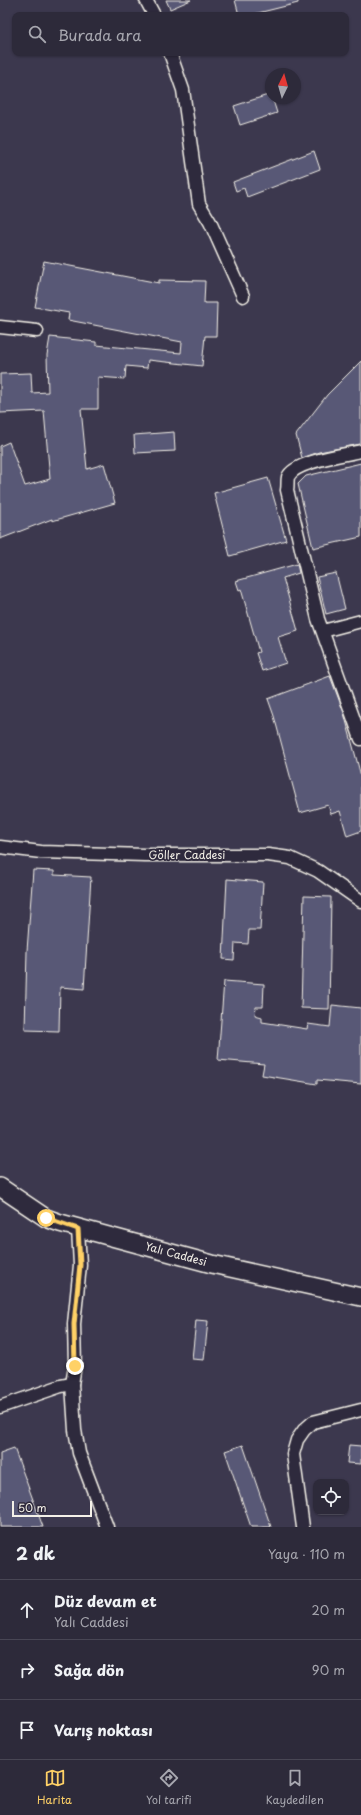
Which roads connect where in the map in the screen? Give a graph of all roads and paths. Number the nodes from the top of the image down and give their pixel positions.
1 (146, 0) edge
2 (152, 12) edge
3 (171, 56) edge
4 (242, 296) dead end
5 (0, 327) edge
6 (37, 331) dead end
7 (361, 451) edge
8 (361, 621) edge
9 (323, 631) junction
10 (357, 718) edge
11 (361, 739) edge
12 (0, 847) edge
13 (361, 901) edge
14 (0, 1187) edge
15 (78, 1229) junction
16 (361, 1297) edge
17 (72, 1384) junction
18 (0, 1407) edge
19 (361, 1410) edge
20 (107, 1527) edge
21 (303, 1527) edge

1 - 2 street
3 - 4 street
5 - 6 street
7 - 9 street
8 - 9 street
9 - 10 street
10 - 11 street
12 - 13 street, Göller Caddesi
14 - 15 street, Yalı Caddesi
15 - 16 street, Yalı Caddesi
15 - 17 street
17 - 18 street
17 - 20 street
19 - 21 street

